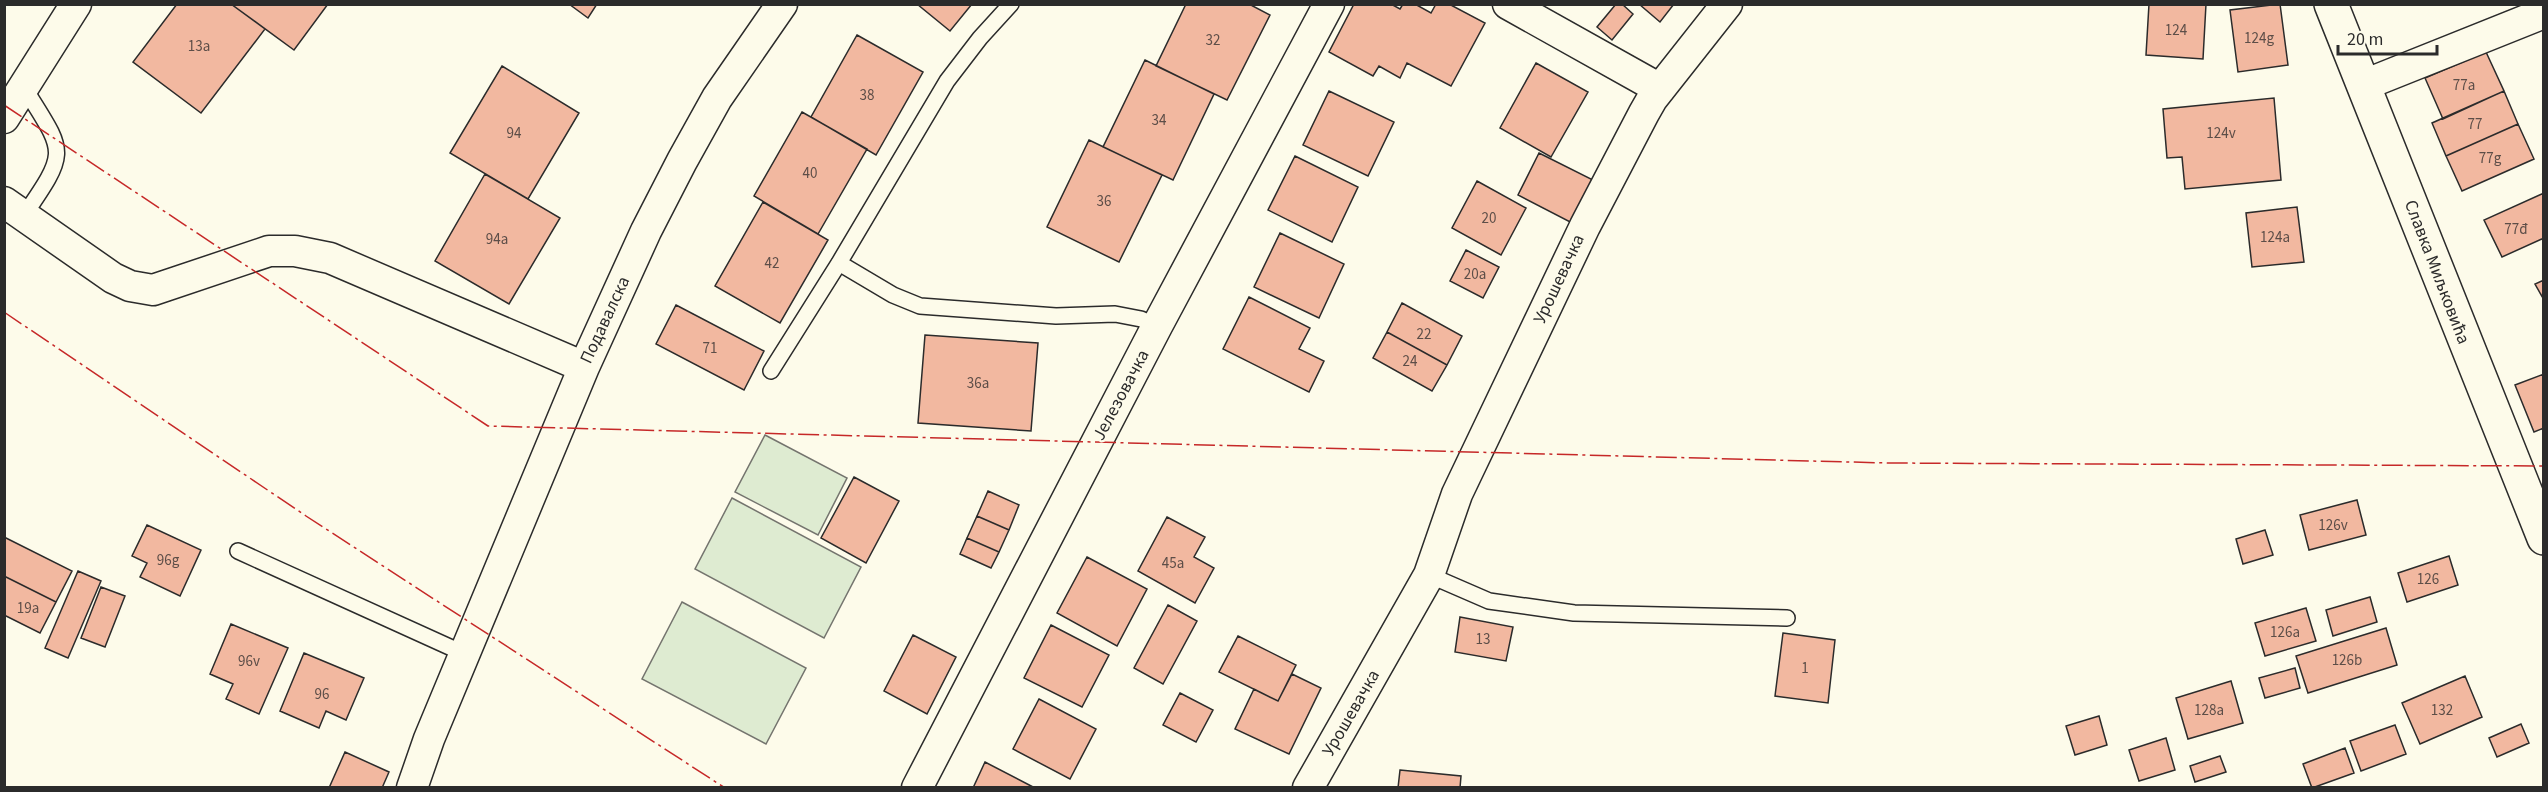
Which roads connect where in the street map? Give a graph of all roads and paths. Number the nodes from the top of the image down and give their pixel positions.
1 (76, 4) edge
2 (782, 4) edge
3 (1011, 4) edge
4 (1329, 4) edge
5 (1508, 4) edge
6 (1727, 4) edge
7 (2331, 4) edge
8 (2544, 13) edge
9 (2364, 85) junction
10 (25, 88) junction
11 (1660, 89) junction
12 (4, 118) edge
13 (15, 208) edge
14 (839, 263) junction
15 (1157, 326) junction
16 (584, 367) junction
17 (771, 370) dead end
18 (2544, 538) edge
19 (238, 551) dead end
20 (1430, 575) junction
21 (1787, 618) dead end
22 (465, 654) junction
23 (412, 788) edge
24 (916, 788) edge
25 (1308, 788) edge

1 - 10 street
2 - 16 street, Подавалска
3 - 14 lane
4 - 15 street, Јелезовачка
5 - 11 street
6 - 11 street, Урошевачка
7 - 9 street, Славка Миљковића
8 - 9 street
9 - 18 street, Славка Миљковића
10 - 12 street
10 - 13 lane
11 - 20 street, Урошевачка
13 - 16 street
14 - 15 lane
14 - 17 lane
15 - 24 street, Јелезовачка
16 - 22 street, Подавалска
19 - 22 lane
20 - 21 lane
20 - 25 street, Урошевачка
22 - 23 street, Подавалска

